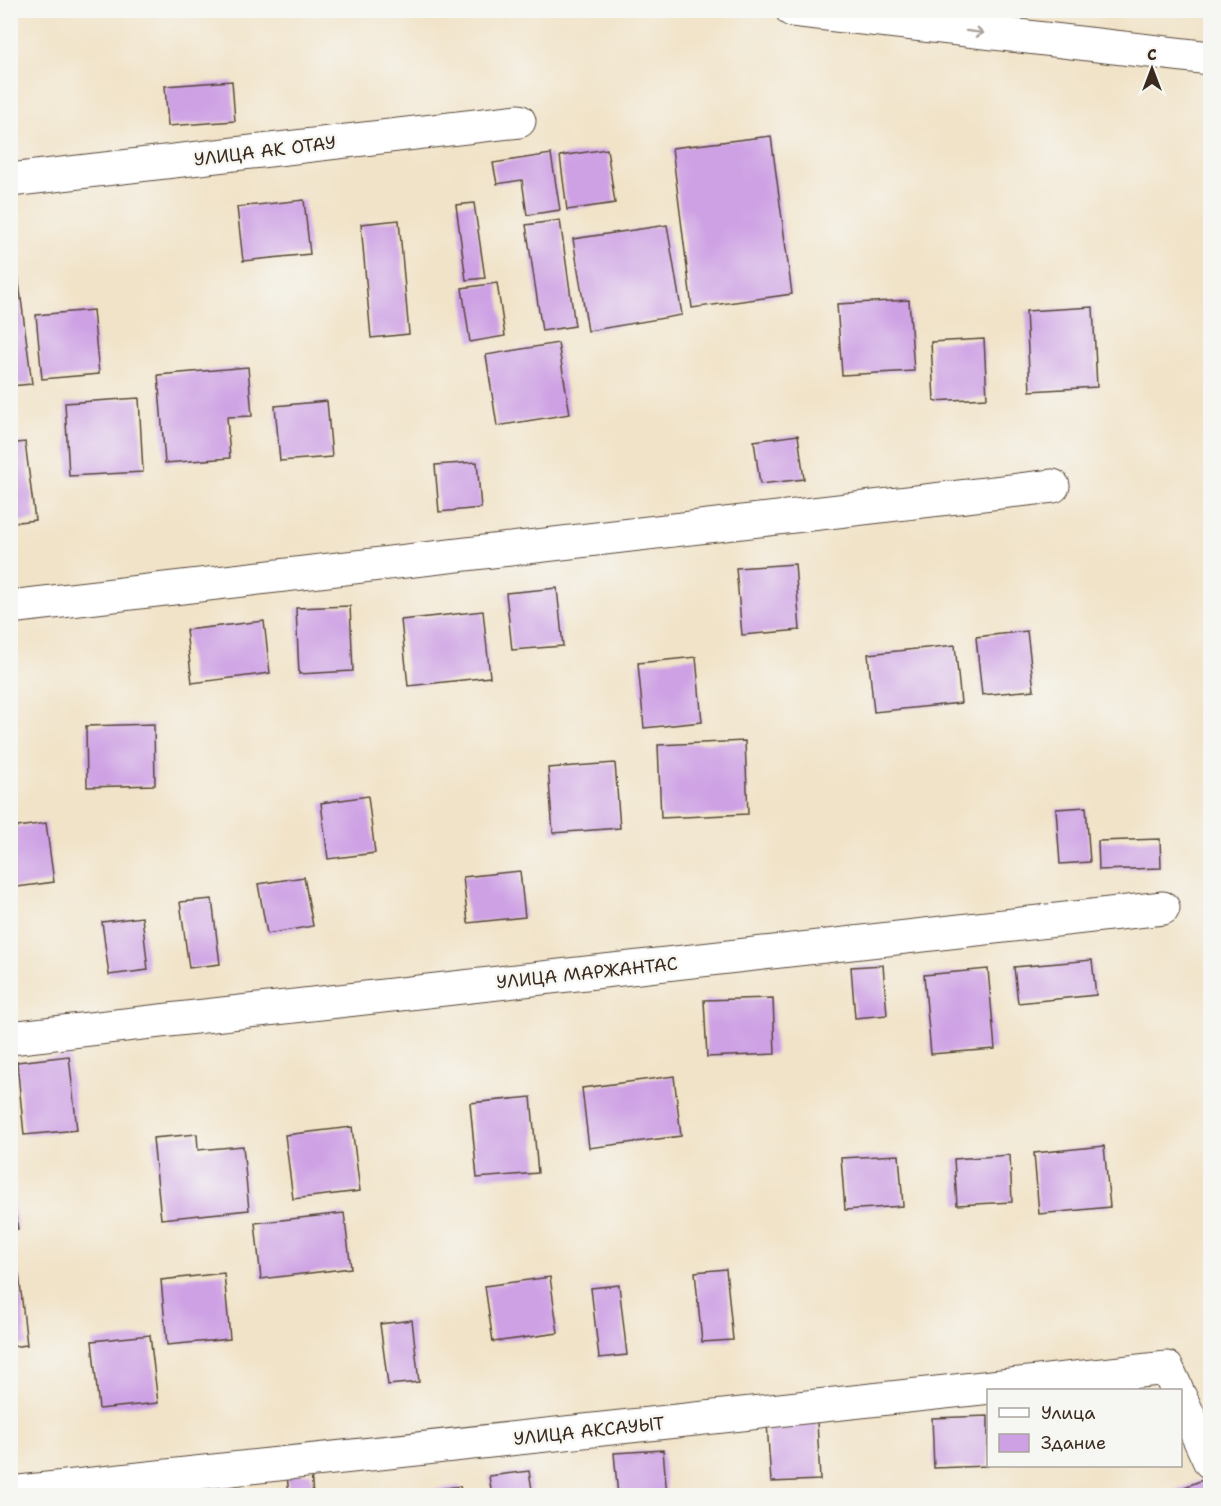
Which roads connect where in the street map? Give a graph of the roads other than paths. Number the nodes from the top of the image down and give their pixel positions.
1 (792, 10) edge
2 (1210, 58) edge
3 (519, 122) dead end
4 (10, 180) edge
5 (1053, 486) dead end
6 (10, 607) edge
7 (1163, 908) dead end
8 (10, 1038) edge
9 (1175, 1385) edge
10 (1132, 1389) edge
11 (1182, 1400) edge
12 (987, 1402) edge
13 (1210, 1462) edge
14 (10, 1493) edge

1 -> 2 street
3 - 4 street, УЛИЦА АК ОТАУ
5 - 6 street
7 - 8 street, УЛИЦА МАРЖАНТАС
9 - 10 street, УЛИЦА АКСАУЫТ
11 - 13 street
12 - 14 street, УЛИЦА АКСАУЫТ

